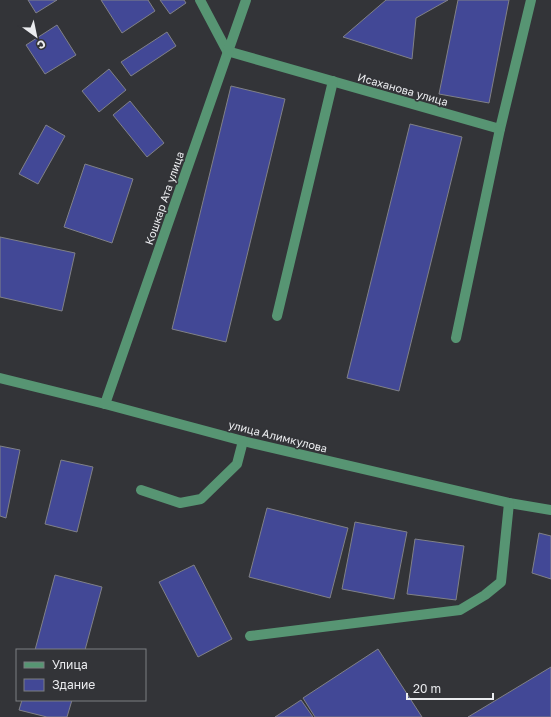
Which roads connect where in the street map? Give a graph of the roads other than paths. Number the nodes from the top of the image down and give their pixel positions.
1 (200, 0) edge
2 (246, 0) edge
3 (531, 0) edge
4 (227, 51) junction
5 (333, 81) junction
6 (500, 129) junction
7 (277, 316) dead end
8 (456, 338) dead end
9 (0, 378) edge
10 (105, 404) junction
11 (243, 441) junction
12 (141, 490) dead end
13 (509, 503) junction
14 (551, 510) edge
15 (250, 636) dead end

1 - 4 street
2 - 4 street, Кошкар Ата улица
3 - 6 street
4 - 5 street, Исаханова улица
4 - 10 street, Кошкар Ата улица
5 - 6 street, Исаханова улица
5 - 7 street
6 - 8 street
9 - 10 street, улица Алимкулова
10 - 11 street, улица Алимкулова
11 - 12 street
11 - 13 street, улица Алимкулова
13 - 14 street, улица Алимкулова
13 - 15 street

